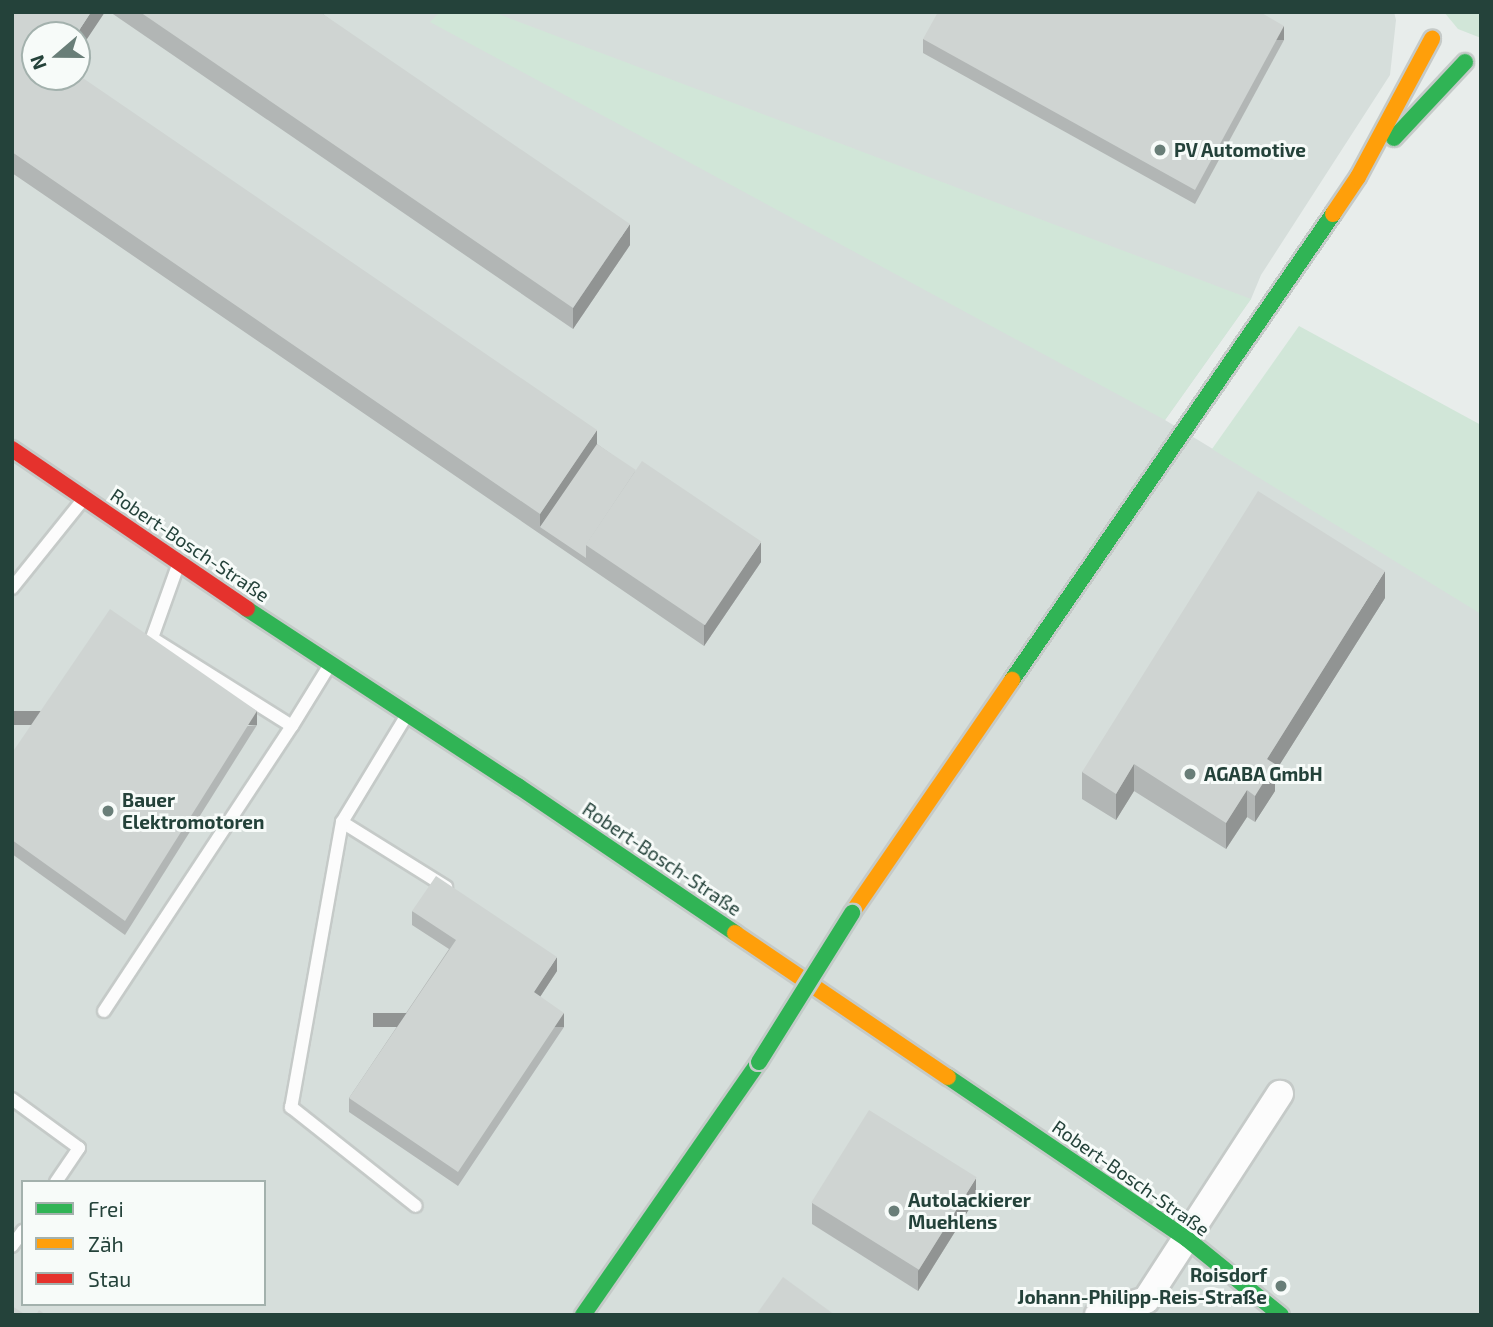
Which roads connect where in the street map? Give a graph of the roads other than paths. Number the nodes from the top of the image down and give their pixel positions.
1 (1421, 22) dead end
2 (1432, 39) junction
3 (1473, 64) edge
4 (1358, 177) junction
5 (12, 449) edge
6 (83, 499) junction
7 (179, 565) junction
8 (12, 589) edge
9 (331, 662) junction
10 (407, 714) junction
11 (292, 726) junction
12 (342, 822) junction
13 (456, 894) edge
14 (104, 1011) dead end
15 (1280, 1094) dead end
16 (12, 1098) edge
17 (57, 1180) edge
18 (416, 1206) dead end
19 (1186, 1239) junction
20 (583, 1315) edge
21 (1098, 1315) edge
22 (1281, 1315) edge

1 - 2 main road
2 - 3 main road
2 - 4 main road
3 - 4 main road
4 - 20 main road, bridge
5 - 6 main road, Robert-Bosch-Straße
6 - 7 main road, Robert-Bosch-Straße
6 - 8 lane
7 - 9 main road, Robert-Bosch-Straße
7 - 11 lane
9 - 10 main road, Robert-Bosch-Straße
9 - 11 lane
10 - 12 lane
10 - 19 main road, Robert-Bosch-Straße
11 - 14 lane
12 - 13 lane
12 - 18 lane
15 - 19 street
16 - 17 lane
19 - 21 street
19 - 22 main road, Robert-Bosch-Straße

